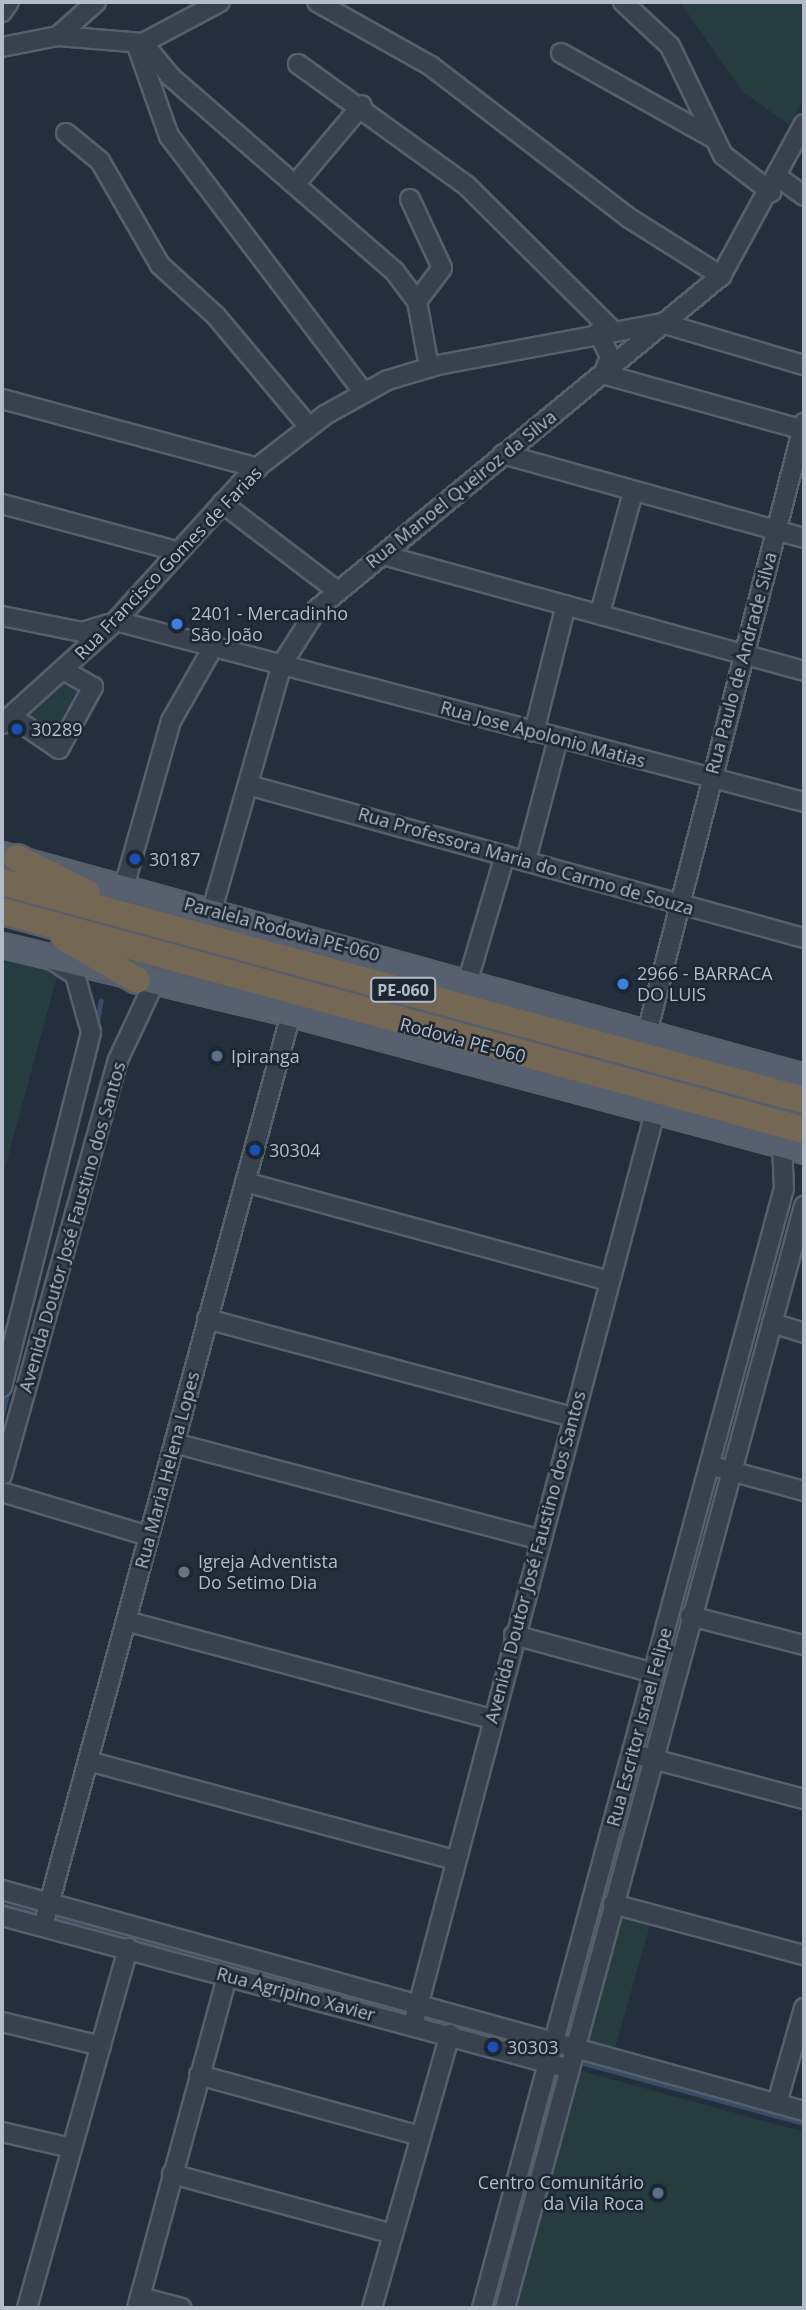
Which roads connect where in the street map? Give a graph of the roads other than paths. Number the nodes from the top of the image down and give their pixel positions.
1 (9, 2) edge
2 (96, 2) edge
3 (220, 2) edge
4 (317, 2) edge
5 (628, 3) edge
6 (2, 12) edge
7 (58, 36) junction
8 (139, 43) junction
9 (2, 47) edge
10 (561, 53) dead end
11 (298, 64) dead end
12 (362, 105) junction
13 (804, 124) edge
14 (66, 133) dead end
15 (711, 137) junction
16 (298, 181) junction
17 (775, 185) junction
18 (804, 196) edge
19 (410, 199) dead end
20 (721, 276) junction
21 (416, 301) junction
22 (662, 323) junction
23 (604, 331) junction
24 (804, 365) edge
25 (429, 367) junction
26 (603, 374) junction
27 (363, 392) junction
28 (2, 400) edge
29 (309, 427) junction
30 (804, 427) edge
31 (503, 454) junction
32 (258, 468) junction
33 (634, 492) junction
34 (222, 503) junction
35 (2, 504) edge
36 (776, 530) junction
37 (804, 538) edge
38 (176, 551) junction
39 (383, 555) junction
40 (336, 590) junction
41 (566, 605) junction
42 (600, 613) junction
43 (2, 616) edge
44 (116, 621) junction
45 (48, 628) junction
46 (211, 651) junction
47 (744, 653) junction
48 (282, 664) junction
49 (69, 666) junction
50 (804, 671) edge
51 (7, 720) edge
52 (534, 732) junction
53 (558, 738) junction
54 (711, 779) junction
55 (248, 785) junction
56 (804, 802) edge
57 (505, 855) junction
58 (10, 856) edge
59 (526, 860) junction
60 (2, 881) edge
61 (124, 887) junction
62 (679, 904) junction
63 (212, 910) junction
64 (2, 911) edge
65 (135, 917) junction
66 (37, 921) junction
67 (804, 938) edge
68 (2, 945) edge
69 (54, 961) junction
70 (468, 980) junction
71 (146, 982) junction
72 (498, 991) junction
73 (291, 1014) junction
74 (503, 1018) junction
75 (648, 1029) junction
76 (486, 1057) junction
77 (804, 1076) edge
78 (804, 1100) edge
79 (655, 1112) junction
80 (804, 1130) edge
81 (782, 1145) junction
82 (804, 1151) edge
83 (245, 1182) junction
84 (804, 1206) edge
85 (609, 1281) junction
86 (207, 1319) junction
87 (772, 1323) junction
88 (804, 1333) edge
89 (2, 1387) edge
90 (573, 1417) junction
91 (174, 1443) junction
92 (710, 1465) junction
93 (728, 1471) junction
94 (2, 1475) edge
95 (804, 1491) edge
96 (2, 1492) edge
97 (149, 1536) junction
98 (540, 1540) junction
99 (690, 1616) junction
100 (126, 1621) junction
101 (514, 1635) junction
102 (804, 1645) edge
103 (654, 1673) junction
104 (492, 1719) junction
105 (632, 1754) junction
106 (652, 1759) junction
107 (88, 1761) junction
108 (804, 1799) edge
109 (455, 1860) junction
110 (2, 1890) edge
111 (613, 1904) junction
112 (46, 1915) junction
113 (2, 1916) edge
114 (128, 1948) junction
115 (804, 1955) edge
116 (227, 1977) junction
117 (804, 2008) edge
118 (415, 2014) junction
119 (2, 2022) edge
120 (450, 2034) junction
121 (554, 2039) junction
122 (574, 2045) junction
123 (101, 2046) junction
124 (548, 2063) junction
125 (567, 2069) junction
126 (199, 2075) junction
127 (777, 2103) junction
128 (804, 2111) edge
129 (2, 2132) edge
130 (421, 2136) junction
131 (71, 2148) junction
132 (172, 2174) junction
133 (393, 2234) junction
134 (138, 2303) edge
135 (27, 2308) edge
136 (182, 2308) edge
137 (372, 2308) edge
138 (482, 2308) edge
139 (505, 2308) edge

1 - 6 street
2 - 7 street
3 - 8 street
4 - 20 street
5 - 15 street
7 - 8 street
7 - 9 street
8 - 16 street
8 - 27 street
10 - 15 street
11 - 12 street
12 - 16 street
12 - 23 street
13 - 17 street, Rua Manoel Queiroz da Silva
14 - 29 street
15 - 17 street
16 - 21 street
17 - 18 street
17 - 20 street, Rua Manoel Queiroz da Silva
19 - 21 street
20 - 22 street, Rua Manoel Queiroz da Silva
21 - 25 street
22 - 23 street, Rua Francisco Gomes de Farias
22 - 24 street
22 - 26 street, Rua Manoel Queiroz da Silva
23 - 25 street, Rua Francisco Gomes de Farias
23 - 26 street
25 - 27 street, Rua Francisco Gomes de Farias
26 - 30 street
26 - 31 street, Rua Manoel Queiroz da Silva
27 - 29 street, Rua Francisco Gomes de Farias
28 - 32 street
29 - 32 street, Rua Francisco Gomes de Farias
30 - 36 street, Rua Paulo de Andrade Silva
31 - 33 street
31 - 39 street, Rua Manoel Queiroz da Silva
32 - 34 street, Rua Francisco Gomes de Farias
33 - 36 street
33 - 42 street
34 - 38 street, Rua Francisco Gomes de Farias
34 - 40 street
35 - 38 street
36 - 37 street
36 - 47 street, Rua Paulo de Andrade Silva
38 - 44 street, Rua Francisco Gomes de Farias
39 - 40 street, Rua Manoel Queiroz da Silva
39 - 41 street
40 - 48 street, Rua Manoel Queiroz da Silva
41 - 42 street
41 - 52 street
42 - 47 street
43 - 45 street
44 - 45 street
44 - 46 street, Rua Jose Apolonio Matias
44 - 49 street, Rua Francisco Gomes de Farias
45 - 49 street
46 - 48 street, Rua Jose Apolonio Matias
46 - 61 street
47 - 50 street
47 - 54 street, Rua Paulo de Andrade Silva
48 - 52 street, Rua Jose Apolonio Matias
48 - 55 street, Rua Manoel Queiroz da Silva
49 - 51 street, Rua Francisco Gomes de Farias
49 - 51 street
52 - 53 street, Rua Jose Apolonio Matias
53 - 54 street, Rua Jose Apolonio Matias
53 - 59 street
54 - 56 street, Rua Jose Apolonio Matias
54 - 62 street, Rua Paulo de Andrade Silva
55 - 57 street, Rua Professora Maria do Carmo de Souza
55 - 63 street, Rua Manoel Queiroz da Silva
57 - 59 street, Rua Professora Maria do Carmo de Souza
57 - 70 street
58 - 61 main road, Paralela Rodovia PE-060 / PE-060
58 - 65 highway
59 - 62 street, Rua Professora Maria do Carmo de Souza
60 - 65 highway, Rodovia PE-060 / PE-060
61 - 63 main road, Paralela Rodovia PE-060 / PE-060
62 - 67 street, Rua Professora Maria do Carmo de Souza
62 - 75 street, Rua Paulo de Andrade Silva
63 - 70 main road, Paralela Rodovia PE-060 / PE-060
64 - 66 highway, Rodovia PE-060 / PE-060
65 - 74 highway, Rodovia PE-060 / PE-060
66 - 71 highway
66 - 76 highway, Rodovia PE-060 / PE-060
68 - 69 main road, PE-060
69 - 71 main road, PE-060
69 - 89 street
70 - 72 main road, Paralela Rodovia PE-060 / PE-060
71 - 73 main road, PE-060
71 - 94 street, Avenida Doutor José Faustino dos Santos
72 - 74 main road
72 - 75 main road, Paralela Rodovia PE-060 / PE-060
73 - 76 main road, PE-060
73 - 83 street, Rua Maria Helena Lopes
74 - 76 main road
74 - 78 highway, Rodovia PE-060 / PE-060
75 - 77 main road, Paralela Rodovia PE-060 / PE-060
76 - 79 main road, PE-060
76 - 80 highway, Rodovia PE-060 / PE-060
79 - 81 main road, PE-060
79 - 85 street, Avenida Doutor José Faustino dos Santos
81 - 82 main road, PE-060
81 - 92 street, Rua Escritor Israel Felipe
83 - 85 street
83 - 86 street, Rua Maria Helena Lopes
84 - 87 street, Rua Escritor Israel Felipe
85 - 90 street, Avenida Doutor José Faustino dos Santos
86 - 90 street
86 - 91 street, Rua Maria Helena Lopes
87 - 88 street
87 - 93 street, Rua Escritor Israel Felipe
90 - 98 street, Avenida Doutor José Faustino dos Santos
91 - 97 street, Rua Maria Helena Lopes
91 - 98 street
92 - 93 street
92 - 103 street, Rua Escritor Israel Felipe
93 - 95 street
93 - 99 street, Rua Escritor Israel Felipe
96 - 97 street
97 - 100 street, Rua Maria Helena Lopes
98 - 101 street, Avenida Doutor José Faustino dos Santos
99 - 102 street
99 - 106 street, Rua Escritor Israel Felipe
100 - 104 street
100 - 107 street, Rua Maria Helena Lopes
101 - 103 street
101 - 104 street, Avenida Doutor José Faustino dos Santos
103 - 105 street, Rua Escritor Israel Felipe
104 - 109 street, Avenida Doutor José Faustino dos Santos
105 - 106 street
105 - 121 street, Rua Escritor Israel Felipe
106 - 108 street
106 - 111 street, Rua Escritor Israel Felipe
107 - 109 street
107 - 112 street, Rua Maria Helena Lopes
109 - 118 street, Avenida Doutor José Faustino dos Santos
110 - 112 street
111 - 115 street
111 - 122 street, Rua Escritor Israel Felipe
112 - 113 street
112 - 114 street, Rua Agripino Xavier
112 - 118 street
114 - 116 street, Rua Agripino Xavier
114 - 123 street
116 - 118 street, Rua Agripino Xavier
116 - 126 street
117 - 127 street
118 - 120 street, Rua Agripino Xavier
118 - 121 street
119 - 123 street
120 - 124 street, Rua Agripino Xavier
120 - 130 street
121 - 122 street
121 - 124 street, Rua Escritor Israel Felipe
122 - 125 street, Rua Escritor Israel Felipe
122 - 127 street
123 - 131 street
124 - 125 street, Rua Agripino Xavier
124 - 138 street, Rua Escritor Israel Felipe
125 - 139 street, Rua Escritor Israel Felipe
126 - 130 street
126 - 132 street
127 - 128 street
129 - 131 street
130 - 133 street
131 - 135 street
132 - 133 street
132 - 134 street
133 - 137 street
134 - 136 street

